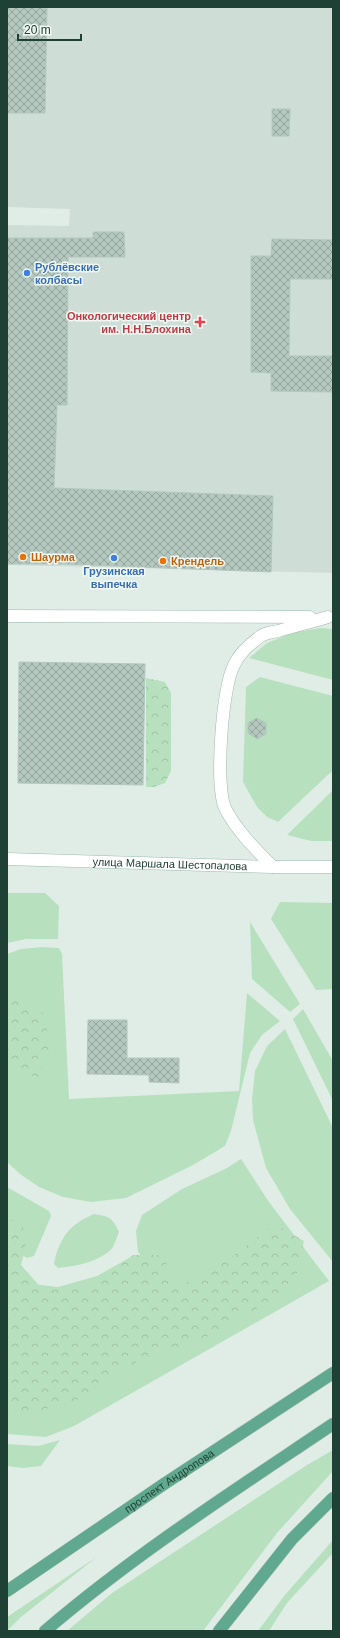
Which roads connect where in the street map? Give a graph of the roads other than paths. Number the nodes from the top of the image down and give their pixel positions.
1 (7, 616) edge
2 (330, 617) edge
3 (7, 859) edge
4 (273, 866) junction
5 (333, 867) edge
6 (333, 1373) edge
7 (333, 1424) edge
8 (333, 1498) edge
9 (7, 1591) edge
10 (45, 1631) edge
11 (219, 1631) edge

1 - 2 main road
2 - 4 main road
3 - 4 main road, улица Маршала Шестопалова
4 - 5 main road, улица Маршала Шестопалова
6 - 9 main road, проспект Андропова
7 - 10 main road
8 - 11 main road

